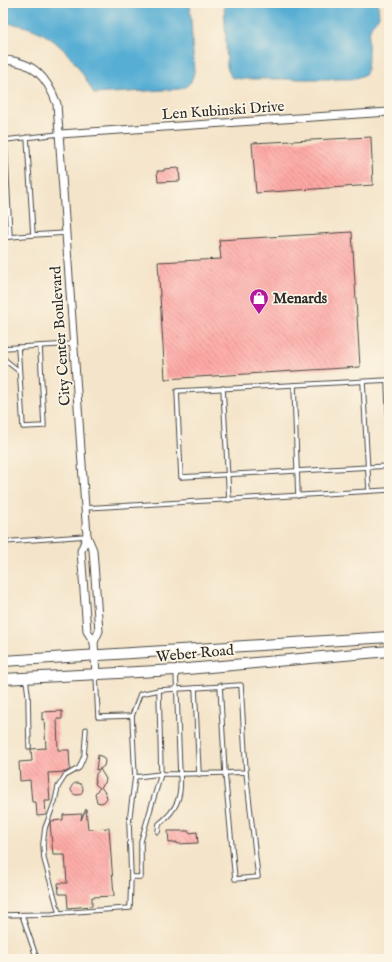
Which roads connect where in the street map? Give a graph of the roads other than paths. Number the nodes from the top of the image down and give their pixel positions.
1 (3, 60) edge
2 (389, 112) edge
3 (60, 134) junction
4 (27, 137) junction
5 (66, 233) junction
6 (33, 235) junction
7 (10, 236) junction
8 (3, 237) edge
9 (74, 344) junction
10 (40, 346) junction
11 (18, 347) junction
12 (3, 348) edge
13 (3, 355) edge
14 (19, 371) junction
15 (388, 380) edge
16 (363, 382) junction
17 (294, 385) junction
18 (223, 388) junction
19 (389, 431) edge
20 (389, 466) edge
21 (368, 467) junction
22 (298, 470) junction
23 (227, 474) junction
24 (389, 490) edge
25 (369, 491) junction
26 (298, 496) junction
27 (229, 500) junction
28 (86, 508) junction
29 (87, 536) junction
30 (3, 542) edge
31 (389, 637) edge
32 (94, 642) junction
33 (389, 651) edge
34 (94, 655) junction
35 (3, 661) edge
36 (176, 670) junction
37 (96, 675) junction
38 (26, 678) junction
39 (3, 679) edge
40 (220, 685) junction
41 (176, 688) junction
42 (195, 688) junction
43 (159, 690) junction
44 (132, 716) junction
45 (86, 729) dead end
46 (29, 747) dead end
47 (246, 772) junction
48 (225, 773) junction
49 (162, 774) junction
50 (180, 774) junction
51 (199, 774) junction
52 (135, 777) junction
53 (158, 832) dead end
54 (131, 877) junction
55 (60, 913) junction
56 (3, 915) edge
57 (22, 915) junction
58 (37, 959) edge

1 - 3 street, City Center Boulevard
2 - 3 street, Len Kubinski Drive
3 - 4 lane
3 - 5 street, City Center Boulevard
4 - 6 lane
4 - 7 lane
5 - 6 lane
5 - 9 street, City Center Boulevard
6 - 7 lane
7 - 8 lane
9 - 10 lane
9 - 28 street, City Center Boulevard
10 - 11 lane
10 - 14 lane
11 - 12 lane
11 - 14 lane
13 - 14 lane
15 - 16 lane
15 - 19 lane
16 - 17 lane
16 - 21 lane
17 - 18 lane
17 - 22 lane
18 - 23 lane
18 - 23 lane
20 - 21 lane
21 - 22 lane
21 - 25 lane
22 - 23 lane
22 - 26 lane
23 - 27 lane
24 - 25 lane
25 - 26 lane
26 - 27 lane
27 - 28 lane
28 - 29 street, City Center Boulevard
29 - 30 lane
29 - 32 street, City Center Boulevard
29 - 32 street, City Center Boulevard
31 - 34 main road, Weber Road
32 - 34 street
33 - 36 main road, Weber Road
34 - 35 main road, Weber Road
34 - 37 street
36 - 37 main road, Weber Road
36 - 41 lane
37 - 38 main road, Weber Road
37 - 44 lane
38 - 39 main road, Weber Road
38 - 46 lane
40 - 42 lane
40 - 47 lane
40 - 48 lane
41 - 42 lane
41 - 43 lane
41 - 50 lane
42 - 51 lane
43 - 44 lane
43 - 49 lane
44 - 52 lane
45 - 55 lane
47 - 48 lane
47 - 48 lane
48 - 51 lane
49 - 50 lane
49 - 52 lane
49 - 54 lane
50 - 51 lane
50 - 53 lane
52 - 54 lane
54 - 55 lane
55 - 57 lane
56 - 57 lane
57 - 58 lane

